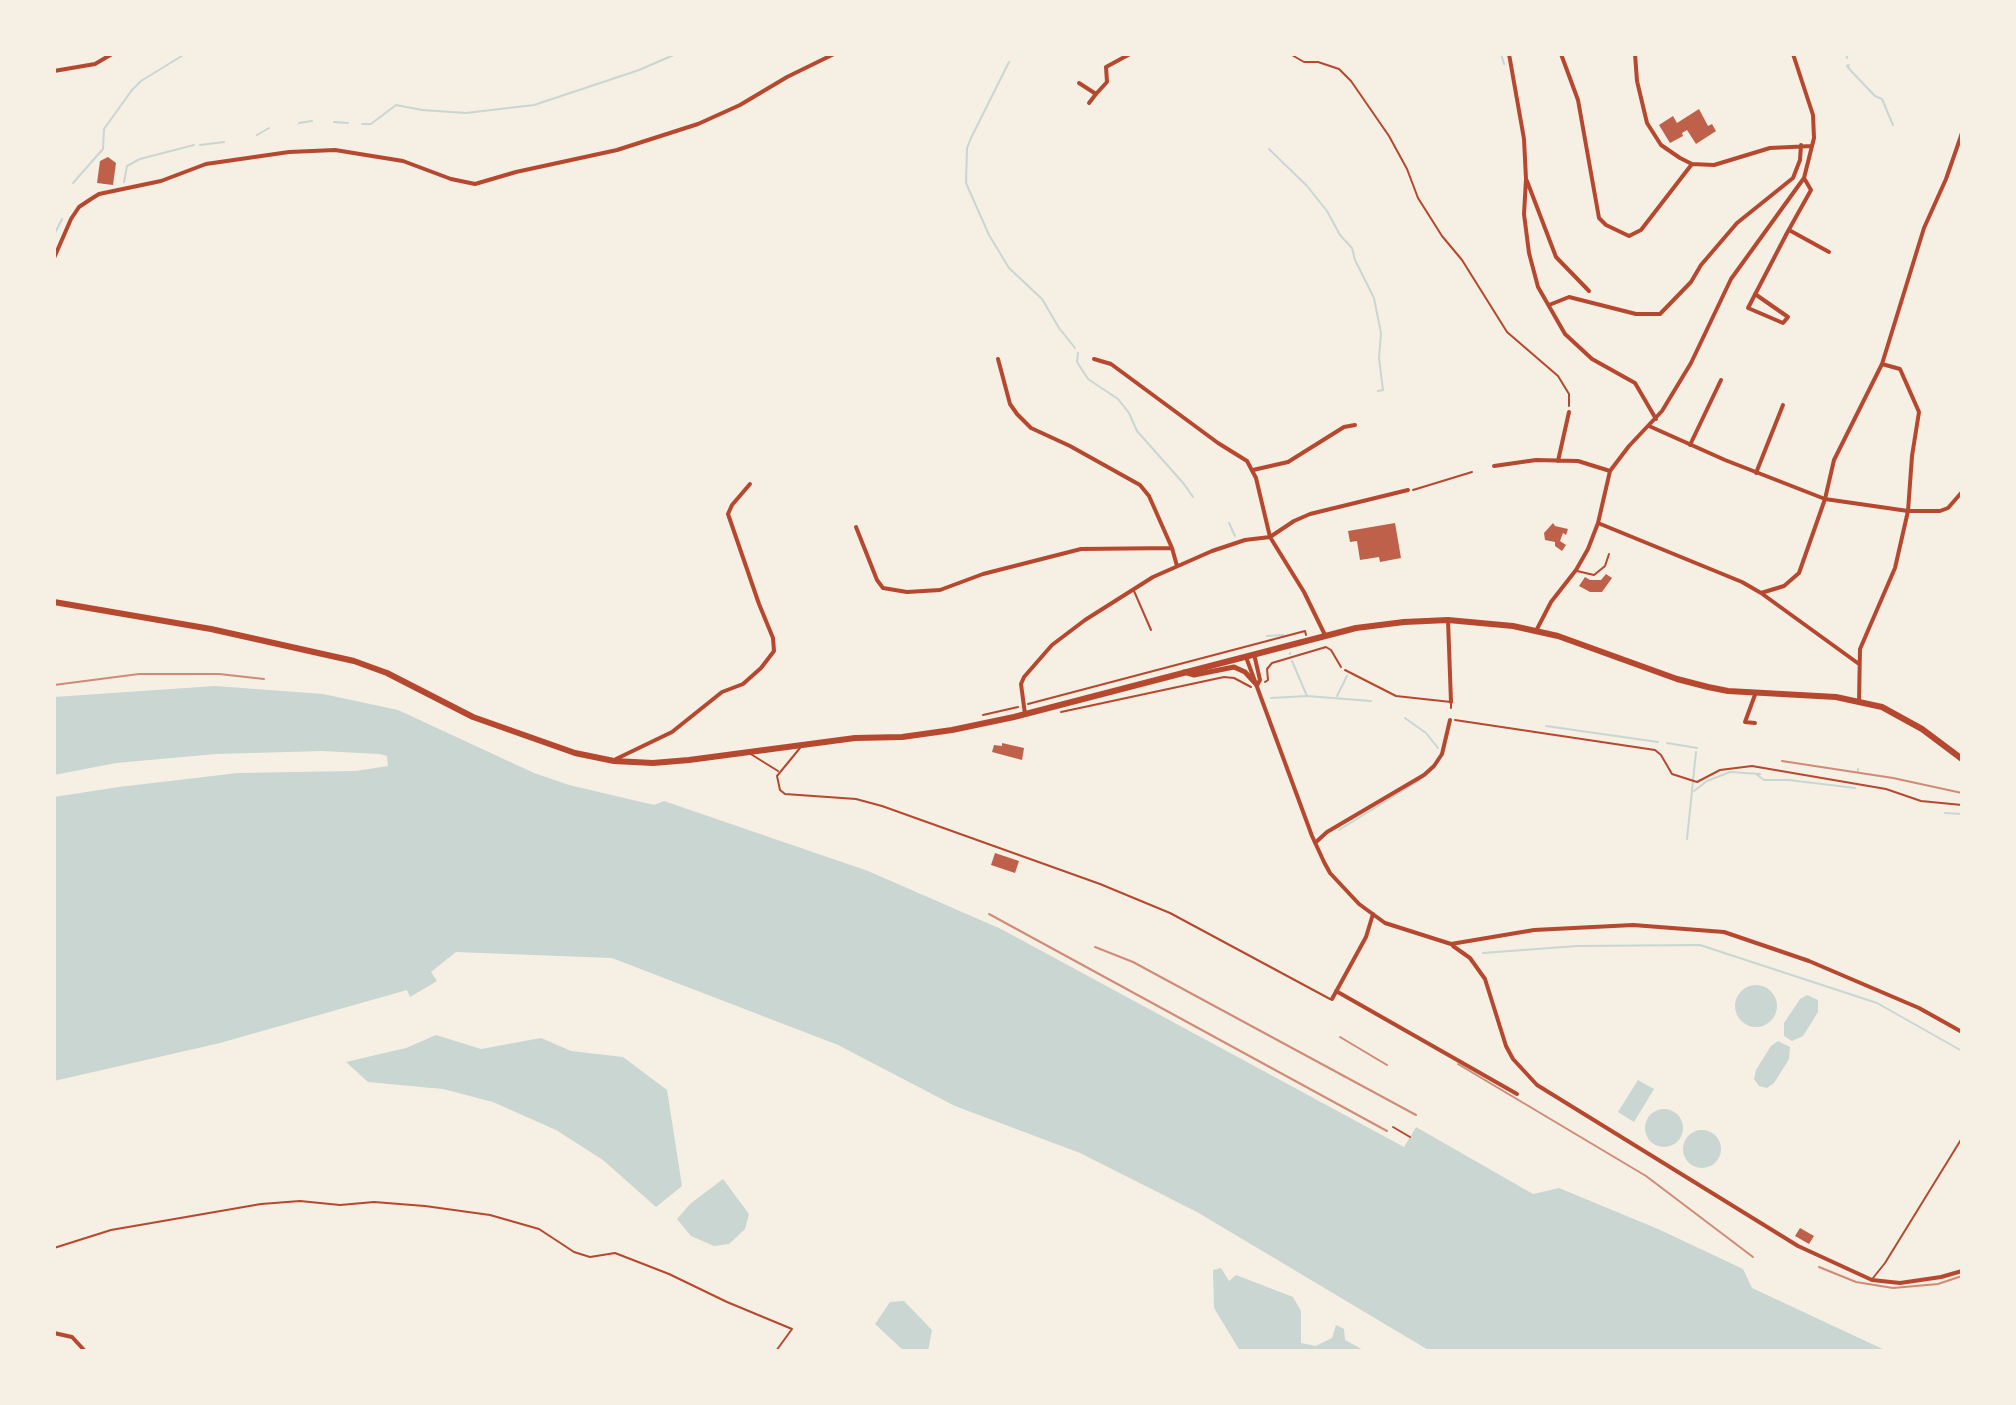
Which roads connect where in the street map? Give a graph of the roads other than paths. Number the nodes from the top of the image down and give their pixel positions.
1 (112, 54) edge
2 (834, 54) edge
3 (1130, 54) edge
4 (1509, 54) edge
5 (1561, 54) edge
6 (1635, 54) edge
7 (1793, 54) edge
8 (54, 71) edge
9 (1079, 83) dead end
10 (1096, 94) junction
11 (1089, 103) dead end
12 (1962, 133) edge
13 (1801, 145) junction
14 (1812, 146) junction
15 (1692, 164) junction
16 (1804, 178) junction
17 (1526, 179) junction
18 (1789, 230) junction
19 (1829, 252) dead end
20 (54, 258) edge
21 (1589, 291) dead end
22 (1755, 294) junction
23 (1548, 305) junction
24 (998, 359) dead end
25 (1094, 359) dead end
26 (1882, 364) junction
27 (1721, 380) dead end
28 (1783, 405) dead end
29 (1569, 412) road end
30 (1656, 419) junction
31 (1355, 425) dead end
32 (1649, 426) junction
33 (1690, 445) junction
34 (1558, 461) junction
35 (1494, 466) dead end
36 (1253, 470) junction
37 (1610, 471) junction
38 (1756, 473) junction
39 (750, 484) dead end
40 (1408, 490) road end
41 (1962, 492) edge
42 (1825, 499) junction
43 (1908, 511) junction
44 (1598, 523) junction
45 (856, 527) dead end
46 (1270, 537) junction
47 (1172, 548) junction
48 (1609, 554) dead end
49 (1177, 566) junction
50 (1576, 570) junction
51 (1133, 589) junction
52 (1761, 593) junction
53 (54, 602) edge
54 (1448, 620) junction
55 (1151, 630) dead end
56 (1536, 631) junction
57 (1325, 636) junction
58 (1254, 654) junction
59 (1246, 656) junction
60 (1859, 664) junction
61 (1345, 670) road end
62 (1183, 672) junction
63 (1255, 686) junction
64 (1756, 692) junction
65 (1859, 702) junction
66 (1451, 705) joint
67 (1025, 714) junction
68 (1450, 720) road end
69 (1755, 723) dead end
70 (803, 744) junction
71 (748, 753) junction
72 (1962, 759) edge
73 (614, 761) junction
74 (779, 772) junction
75 (1315, 843) junction
76 (1373, 914) junction
77 (1451, 944) junction
78 (1336, 991) junction
79 (1332, 999) joint
80 (1962, 1032) edge
81 (1517, 1094) dead end
82 (1393, 1127) dead end
83 (1410, 1137) dead end
84 (1962, 1138) edge
85 (1962, 1271) edge
86 (1872, 1280) junction
87 (54, 1333) edge
88 (85, 1351) edge

1 - 8 street
2 - 20 street
3 - 10 street
4 - 17 street
5 - 15 street
6 - 15 street
7 - 14 street
9 - 10 street
10 - 11 street
12 - 26 street
13 - 14 street
13 - 15 street
13 - 23 street
14 - 16 street
16 - 18 street
16 - 30 street
17 - 21 street
17 - 23 street
18 - 19 street
18 - 22 street
22 - 22 street
23 - 30 street
24 - 47 street
25 - 36 street
26 - 42 street
26 - 43 street
27 - 33 street
28 - 38 street
29 - 34 street
30 - 32 street
31 - 36 street
32 - 33 street
32 - 37 street
33 - 38 street
34 - 35 street
34 - 37 street
36 - 46 street
37 - 44 street
38 - 42 street
39 - 73 street
40 - 46 street
41 - 43 street
42 - 43 street
42 - 52 street
43 - 60 street
44 - 50 street
44 - 52 street
45 - 47 street
46 - 49 street
46 - 57 street
47 - 49 street
48 - 50 lane
49 - 51 street
50 - 56 street
51 - 55 lane
51 - 67 street
52 - 60 street
53 - 73 main road
54 - 56 main road
54 - 57 main road
54 - 66 street
56 - 64 main road
57 - 58 main road
58 - 59 main road
58 - 63 street
59 - 62 main road
59 - 63 street
60 - 65 street
61 - 66 lane
62 - 63 street
62 - 67 main road
63 - 75 street
64 - 65 main road
64 - 69 street
65 - 72 main road
67 - 70 main road
68 - 75 street
70 - 71 main road
70 - 74 lane
71 - 73 main road
71 - 74 lane
74 - 79 lane
75 - 76 street
76 - 77 street
76 - 78 street
77 - 80 street
77 - 86 street
78 - 79 street
78 - 81 street
82 - 83 lane
84 - 86 lane
85 - 86 street
87 - 88 street

